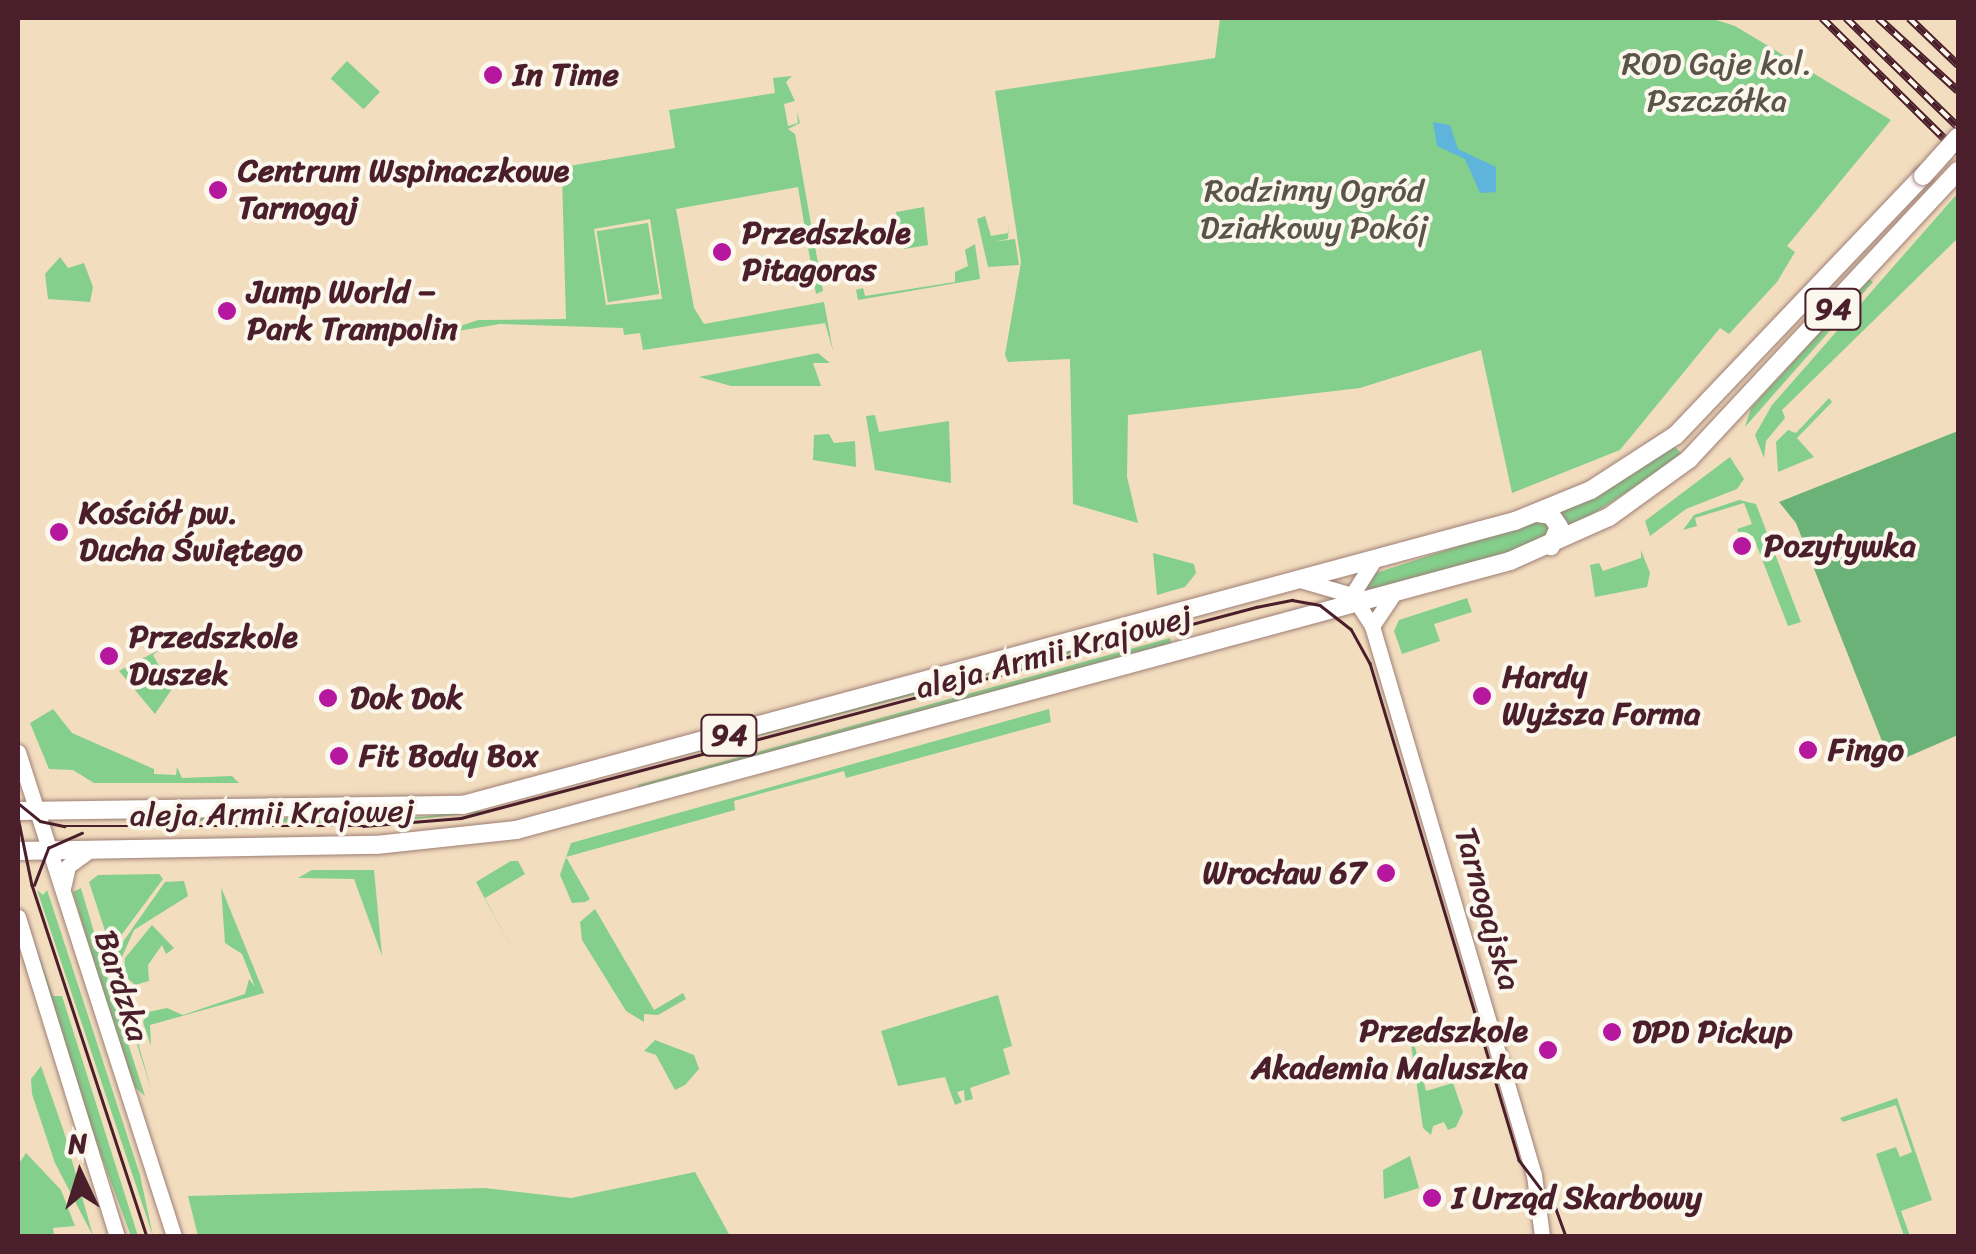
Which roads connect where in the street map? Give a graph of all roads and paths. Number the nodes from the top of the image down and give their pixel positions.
1 (1958, 137) edge
2 (1958, 172) edge
3 (1708, 407) junction
4 (1726, 424) junction
5 (1538, 513) junction
6 (1551, 546) junction
7 (1374, 560) junction
8 (1300, 580) junction
9 (1394, 594) junction
10 (1355, 599) junction
11 (1372, 626) junction
12 (18, 752) edge
13 (26, 811) edge
14 (92, 848) junction
15 (48, 850) junction
16 (18, 851) edge
17 (62, 892) junction
18 (18, 916) edge
19 (117, 1236) edge
20 (174, 1236) edge
21 (1542, 1236) edge

1 - 3 main road, aleja Armii Krajowej / 94, bridge
2 - 4 main road, aleja Armii Krajowej / 94
3 - 4 main road
3 - 5 main road, aleja Armii Krajowej / 94
4 - 6 main road, aleja Armii Krajowej / 94
5 - 6 main road
5 - 7 main road, aleja Armii Krajowej / 94
6 - 9 main road, aleja Armii Krajowej / 94
7 - 8 main road, aleja Armii Krajowej / 94
7 - 10 main road
8 - 10 main road
8 - 13 main road, aleja Armii Krajowej / 94
9 - 10 main road, aleja Armii Krajowej / 94
9 - 11 main road
10 - 11 main road, Tarnogajska
10 - 14 main road, aleja Armii Krajowej / 94
11 - 21 main road, Tarnogajska
12 - 13 main road, Bardzka
13 - 15 main road, Bardzka
14 - 15 main road, aleja Armii Krajowej / 94
14 - 17 main road
15 - 16 main road, aleja Armii Krajowej / 94
15 - 17 main road, Bardzka
17 - 20 main road, Bardzka
18 - 19 main road

